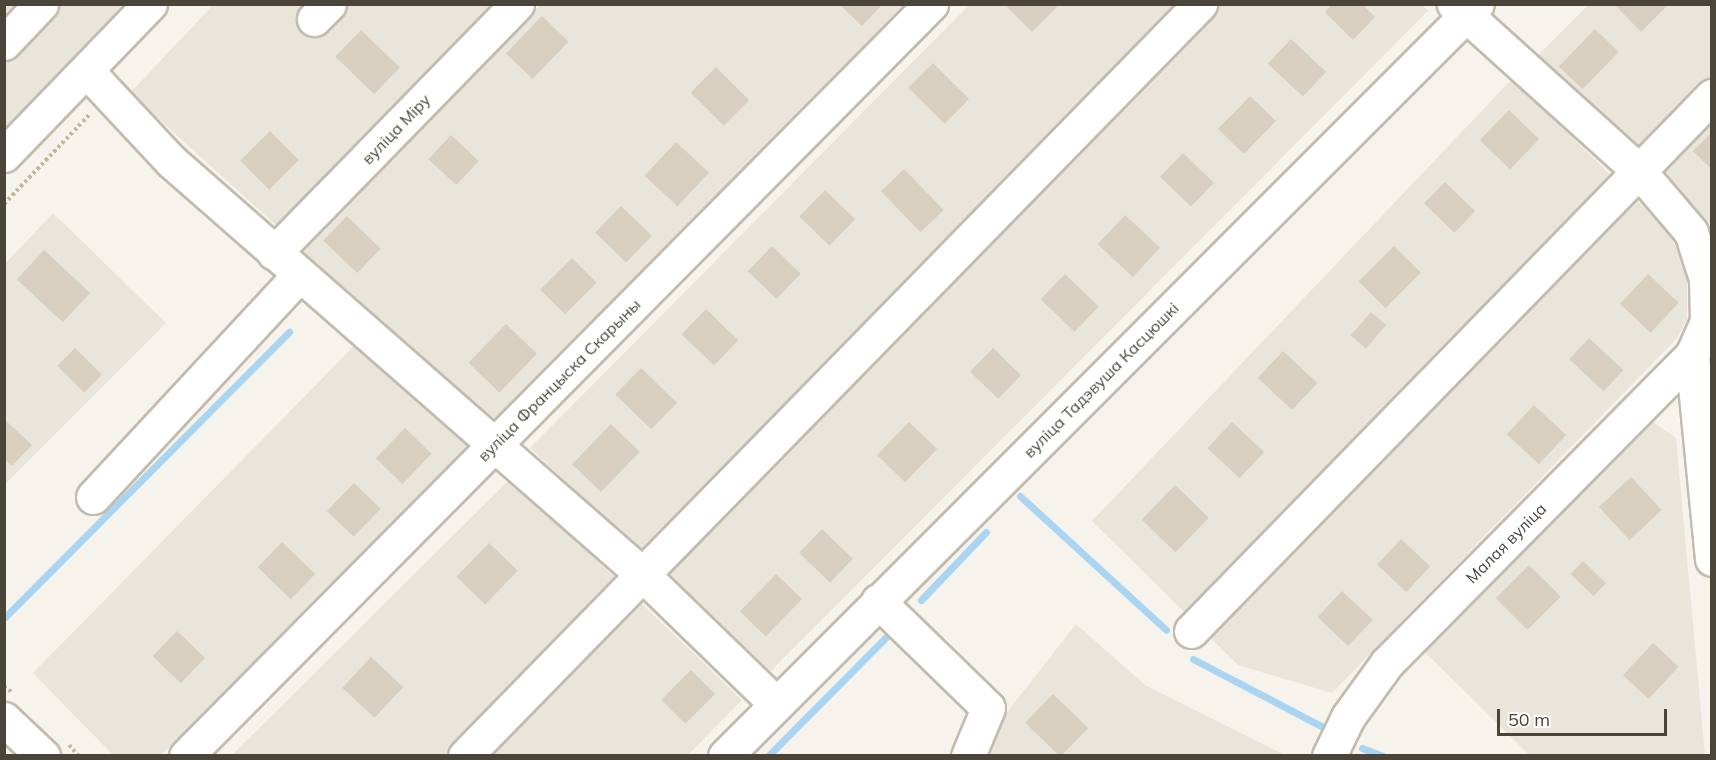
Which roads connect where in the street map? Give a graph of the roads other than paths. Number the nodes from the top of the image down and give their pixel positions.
1 (40, 4) edge
2 (150, 4) edge
3 (518, 4) edge
4 (932, 4) edge
5 (1200, 4) edge
6 (1466, 8) edge
7 (4, 43) edge
8 (98, 82) junction
9 (1712, 96) edge
10 (4, 155) edge
11 (1640, 172) junction
12 (274, 253) junction
13 (299, 275) junction
14 (1692, 355) junction
15 (494, 445) junction
16 (93, 496) dead end
17 (1712, 559) edge
18 (642, 574) junction
19 (878, 601) junction
20 (1191, 631) dead end
21 (776, 704) junction
22 (4, 719) edge
23 (1333, 749) edge
24 (43, 756) edge
25 (186, 756) edge
26 (465, 756) edge
27 (725, 756) edge
28 (968, 756) edge

1 - 7 street
2 - 8 street
3 - 12 street, вуліца Міру
4 - 15 street, вуліца Францыска Скарыны
5 - 18 street
6 - 11 street
6 - 19 street, вуліца Тадэвуша Касцюшкі
8 - 10 street
8 - 12 street
9 - 11 street
11 - 14 street
11 - 20 street
12 - 13 street
13 - 15 street
13 - 16 street
14 - 17 street
14 - 23 street, Малая вуліца
15 - 18 street
15 - 25 street, вуліца Францыска Скарыны
18 - 21 street
18 - 26 street
19 - 21 street, вуліца Тадэвуша Касцюшкі
19 - 28 street
21 - 27 street, вуліца Тадэвуша Касцюшкі
22 - 24 street

